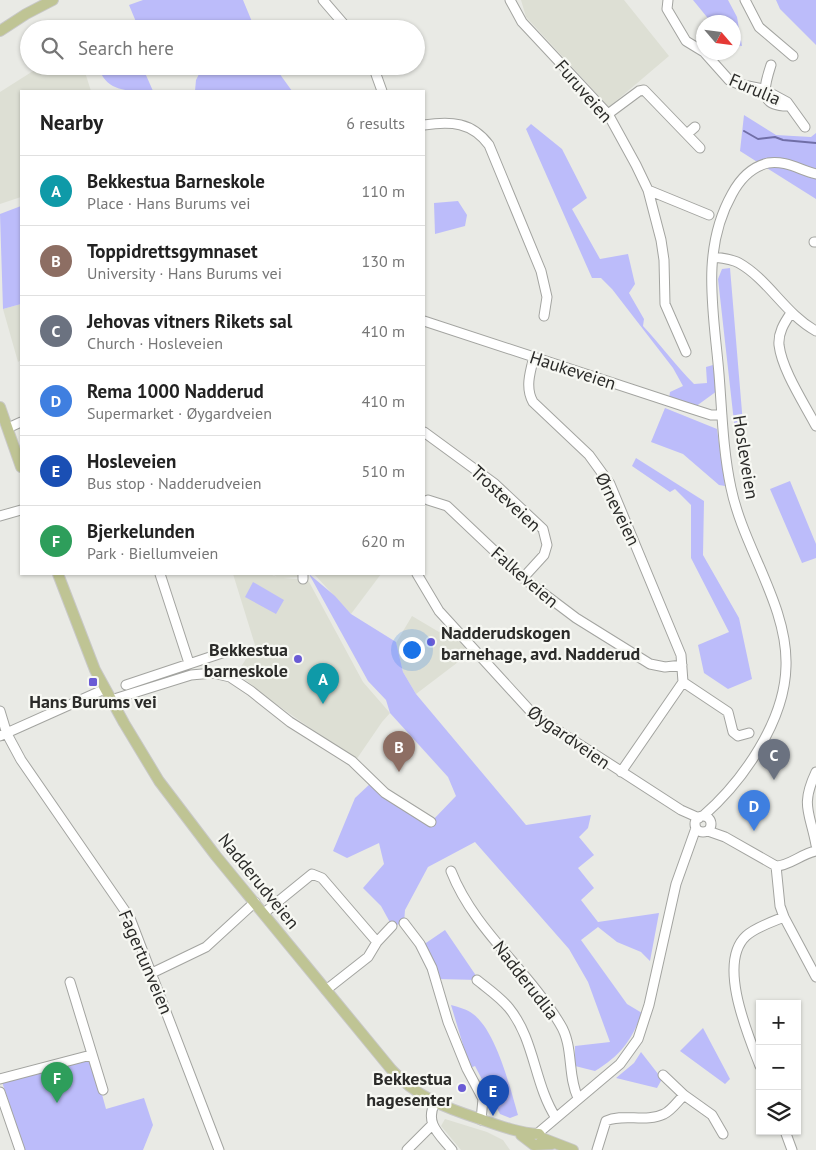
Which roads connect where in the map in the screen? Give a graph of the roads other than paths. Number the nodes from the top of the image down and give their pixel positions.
1 (53, 0) edge
2 (323, 0) edge
3 (510, 0) edge
4 (668, 0) edge
5 (745, 0) edge
6 (340, 20) edge
7 (1, 28) edge
8 (696, 47) edge
9 (794, 56) dead end
10 (711, 60) edge
11 (771, 65) dead end
12 (376, 75) edge
13 (763, 89) junction
14 (382, 90) edge
15 (608, 114) junction
16 (425, 125) edge
17 (695, 127) dead end
18 (805, 127) dead end
19 (687, 134) junction
20 (700, 148) dead end
21 (816, 174) edge
22 (648, 190) junction
23 (709, 215) dead end
24 (713, 257) junction
25 (790, 313) junction
26 (544, 316) dead end
27 (425, 321) edge
28 (816, 330) edge
29 (686, 352) dead end
30 (534, 357) junction
31 (0, 407) edge
32 (722, 415) junction
33 (20, 422) edge
34 (5, 425) edge
35 (816, 426) edge
36 (425, 433) edge
37 (20, 464) edge
38 (428, 500) dead end
39 (20, 510) edge
40 (0, 516) edge
41 (58, 575) edge
42 (160, 575) edge
43 (418, 575) edge
44 (523, 578) junction
45 (225, 652) dead end
46 (189, 663) junction
47 (682, 665) junction
48 (683, 682) junction
49 (126, 685) dead end
50 (105, 689) junction
51 (111, 700) junction
52 (0, 711) edge
53 (749, 733) dead end
54 (3, 735) edge
55 (620, 772) junction
56 (816, 772) edge
57 (431, 822) dead end
58 (703, 825) junction
59 (816, 845) edge
60 (816, 852) edge
61 (779, 866) junction
62 (451, 871) dead end
63 (255, 902) junction
64 (264, 913) junction
65 (784, 917) junction
66 (404, 923) dead end
67 (392, 926) dead end
68 (377, 942) junction
69 (152, 973) junction
70 (816, 977) edge
71 (477, 980) dead end
72 (70, 982) dead end
73 (326, 990) junction
74 (756, 1054) edge
75 (91, 1055) junction
76 (663, 1075) dead end
77 (0, 1079) edge
78 (103, 1090) dead end
79 (0, 1092) edge
80 (684, 1095) junction
81 (578, 1098) junction
82 (435, 1103) junction
83 (480, 1120) junction
84 (555, 1120) junction
85 (432, 1125) junction
86 (723, 1134) dead end
87 (786, 1135) edge
88 (532, 1141) edge
89 (20, 1150) edge
90 (219, 1150) edge
91 (407, 1150) edge
92 (452, 1150) edge
93 (572, 1150) edge
94 (597, 1150) edge
95 (792, 1150) edge

1 - 7 main road
2 - 6 street
3 - 15 street, Furuveien
4 - 8 street, Furulia
5 - 9 street
10 - 13 street, Furulia
11 - 13 street
12 - 14 street
13 - 18 street, Furulia
15 - 19 street
15 - 22 street, Furuveien
16 - 26 street
17 - 19 street
19 - 20 street
21 - 24 street, Hosleveien
22 - 23 street
22 - 29 street, Furuveien
24 - 25 street
24 - 32 street, Hosleveien
25 - 28 street
25 - 35 street
27 - 30 street, Haukeveien
30 - 32 street, Haukeveien
30 - 47 street, Ørneveien
31 - 34 main road
32 - 58 street, Hosleveien
33 - 34 street
34 - 37 main road
36 - 44 street, Trosteveien
38 - 44 street, Falkeveien
39 - 40 street
41 - 50 main road, Nadderudveien
42 - 46 street
43 - 55 street, Øygardveien
44 - 47 street, Falkeveien
45 - 46 street
46 - 49 street
47 - 48 street, Ørneveien
48 - 53 street
48 - 55 street
50 - 51 main road, Nadderudveien
50 - 54 street
51 - 57 street
51 - 63 main road, Nadderudveien
52 - 54 street, Fagertunveien
54 - 69 street, Fagertunveien
55 - 58 street, Øygardveien
56 - 59 street
58 - 61 street, Øygardveien
58 - 81 street, Hosleveien
60 - 61 street
61 - 65 street
62 - 81 street, Nadderudlia
63 - 64 main road, Nadderudveien
63 - 69 street
64 - 68 street
64 - 73 main road, Nadderudveien
65 - 70 street
65 - 74 street
66 - 83 street
67 - 68 street
68 - 73 street
69 - 90 street, Fagertunveien
71 - 84 street
72 - 75 street
73 - 82 main road, Nadderudveien
75 - 77 street
75 - 78 street
76 - 80 street
79 - 89 street
80 - 86 street
80 - 94 street
81 - 84 street, Hosleveien
82 - 83 main road, Nadderudveien
82 - 85 street
83 - 88 main road, Nadderudveien
84 - 88 street, Hosleveien
85 - 91 street
85 - 92 street
87 - 95 street
88 - 93 main road, Nadderudveien

